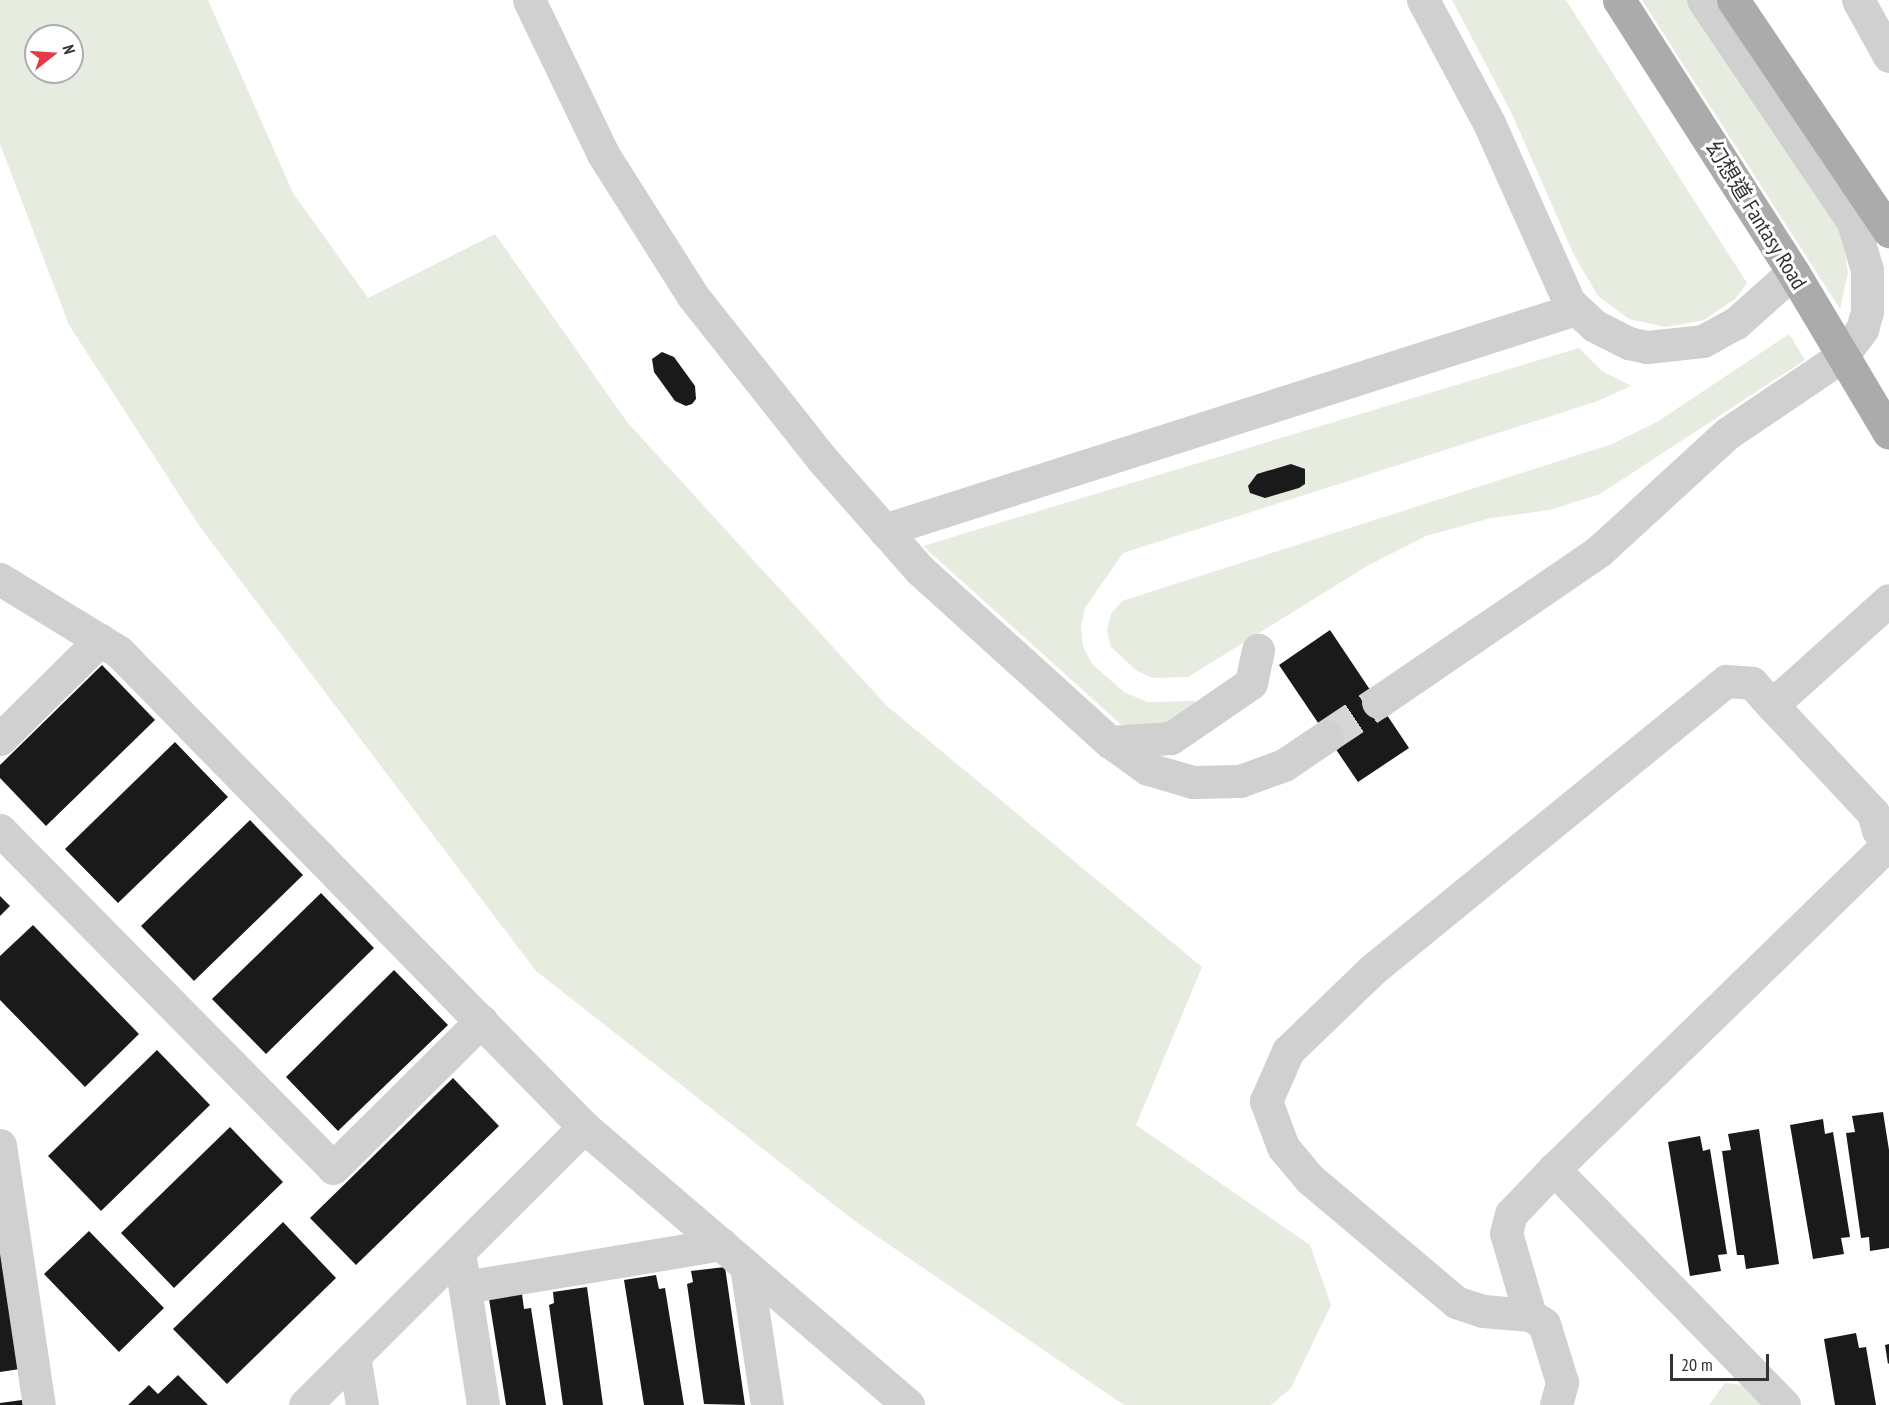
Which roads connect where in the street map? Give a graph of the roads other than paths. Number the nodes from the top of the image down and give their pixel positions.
1 (529, 0) edge
2 (1423, 0) edge
3 (1619, 0) edge
4 (1703, 0) edge
5 (1732, 0) edge
6 (1858, 0) edge
7 (1889, 56) edge
8 (1889, 231) edge
9 (1793, 272) junction
10 (1576, 309) junction
11 (1842, 356) junction
12 (1889, 433) edge
13 (884, 530) junction
14 (0, 579) edge
15 (1889, 600) edge
16 (100, 640) junction
17 (1258, 651) dead end
18 (1378, 702) tunnel mouth
19 (1772, 705) junction
20 (1327, 736) tunnel mouth
21 (0, 739) edge
22 (1110, 742) junction
23 (0, 830) edge
24 (1889, 842) edge
25 (481, 1021) junction
26 (584, 1127) junction
27 (0, 1145) edge
28 (1554, 1169) junction
29 (721, 1244) junction
30 (459, 1252) junction
31 (746, 1266) junction
32 (465, 1287) junction
33 (1530, 1315) junction
34 (354, 1356) junction
35 (902, 1402) edge
36 (39, 1405) edge
37 (305, 1405) edge
38 (362, 1405) edge
39 (483, 1405) edge
40 (767, 1405) edge
41 (1556, 1405) edge
42 (1784, 1405) edge

1 - 13 lane
2 - 10 lane
3 - 9 main road, 幻想道 Fantasy Road
4 - 11 lane
5 - 8 main road
6 - 7 lane
9 - 10 lane
9 - 11 main road, 幻想道 Fantasy Road
10 - 13 lane
11 - 12 main road, 幻想道 Fantasy Road
11 - 18 lane
13 - 22 lane
14 - 16 lane
15 - 19 lane
16 - 21 lane
16 - 25 lane
17 - 22 lane
19 - 24 lane
19 - 33 lane
20 - 22 lane
23 - 25 lane
24 - 28 lane
25 - 26 lane
26 - 29 lane
26 - 30 lane
27 - 36 lane
28 - 33 lane
28 - 42 lane
29 - 31 lane
29 - 32 lane
30 - 32 lane
30 - 34 lane
31 - 35 lane
31 - 40 lane
32 - 39 lane
33 - 41 lane
34 - 37 lane
34 - 38 lane

